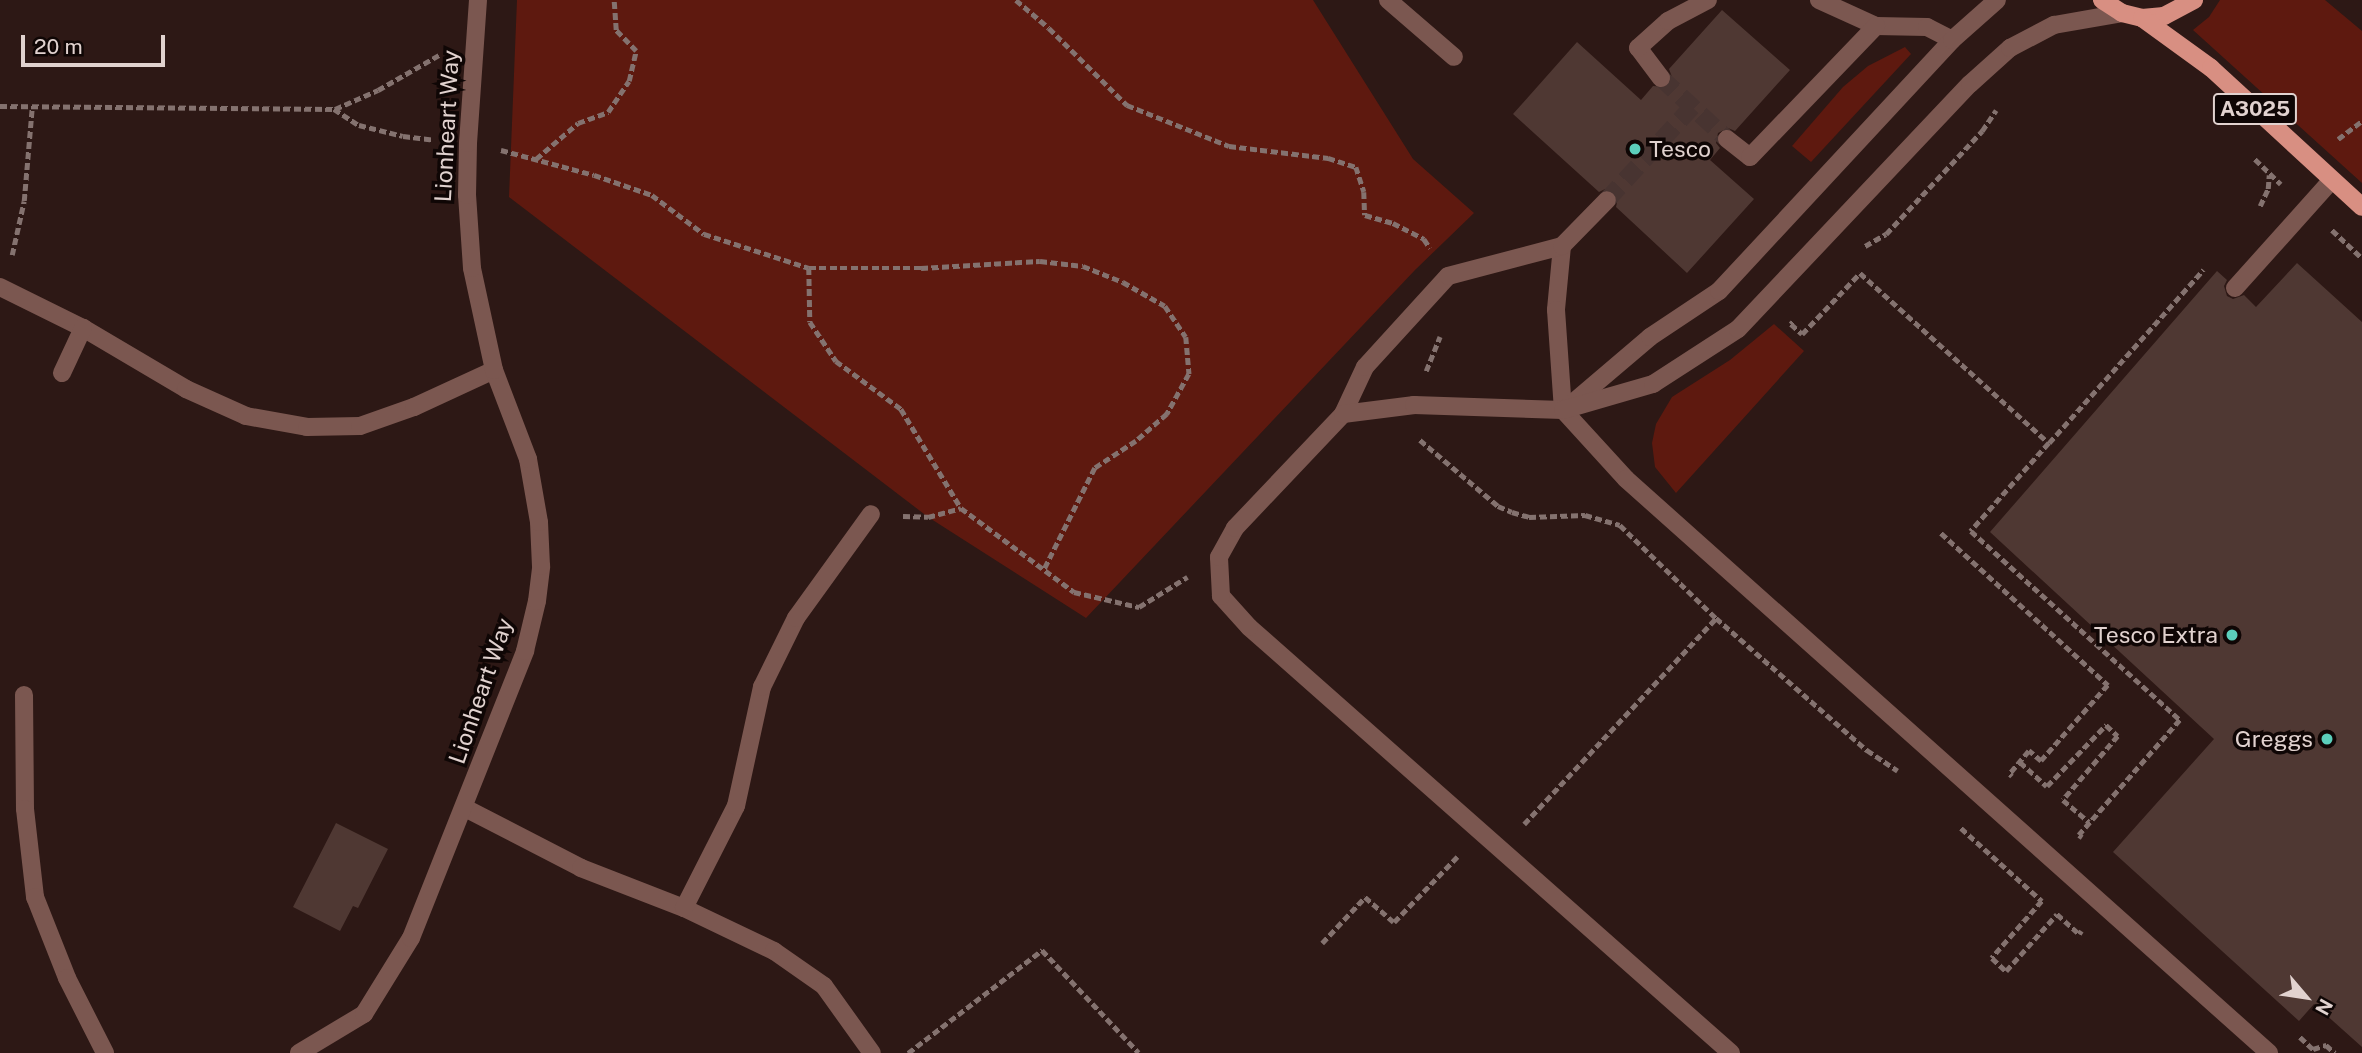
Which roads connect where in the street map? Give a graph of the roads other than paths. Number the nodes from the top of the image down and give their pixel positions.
1 (478, 0) edge
2 (1388, 0) edge
3 (1708, 0) edge
4 (1819, 0) edge
5 (1997, 0) edge
6 (2102, 0) edge
7 (2194, 0) edge
8 (2122, 13) junction
9 (2142, 18) junction
10 (1876, 26) junction
11 (1952, 40) junction
12 (1454, 57) dead end
13 (1661, 78) tunnel mouth
14 (1727, 139) tunnel mouth
15 (2332, 180) junction
16 (1607, 200) tunnel mouth
17 (2362, 207) edge
18 (1562, 246) junction
19 (0, 287) edge
20 (2235, 288) dead end
21 (83, 328) junction
22 (494, 370) junction
23 (62, 373) dead end
24 (1563, 410) junction
25 (1343, 414) junction
26 (871, 514) road end
27 (24, 695) dead end
28 (465, 808) junction
29 (684, 908) junction
30 (105, 1053) edge
31 (299, 1053) edge
32 (872, 1053) edge
33 (1731, 1053) edge
34 (2269, 1053) edge

1 - 22 street, Lionheart Way
2 - 12 street
3 - 13 street
4 - 10 street
5 - 11 street
6 - 8 main road
7 - 9 main road
8 - 9 main road
8 - 24 street
9 - 15 main road, A3025
10 - 11 street
10 - 14 street
11 - 24 street
15 - 17 main road, A3025
15 - 20 street
16 - 18 street
18 - 24 street
18 - 25 street
19 - 21 street
21 - 22 street
21 - 23 street
22 - 28 street, Lionheart Way
24 - 25 street
24 - 34 street
25 - 33 street
26 - 29 street
27 - 30 street
28 - 29 street
28 - 31 street, Lionheart Way
29 - 32 street

